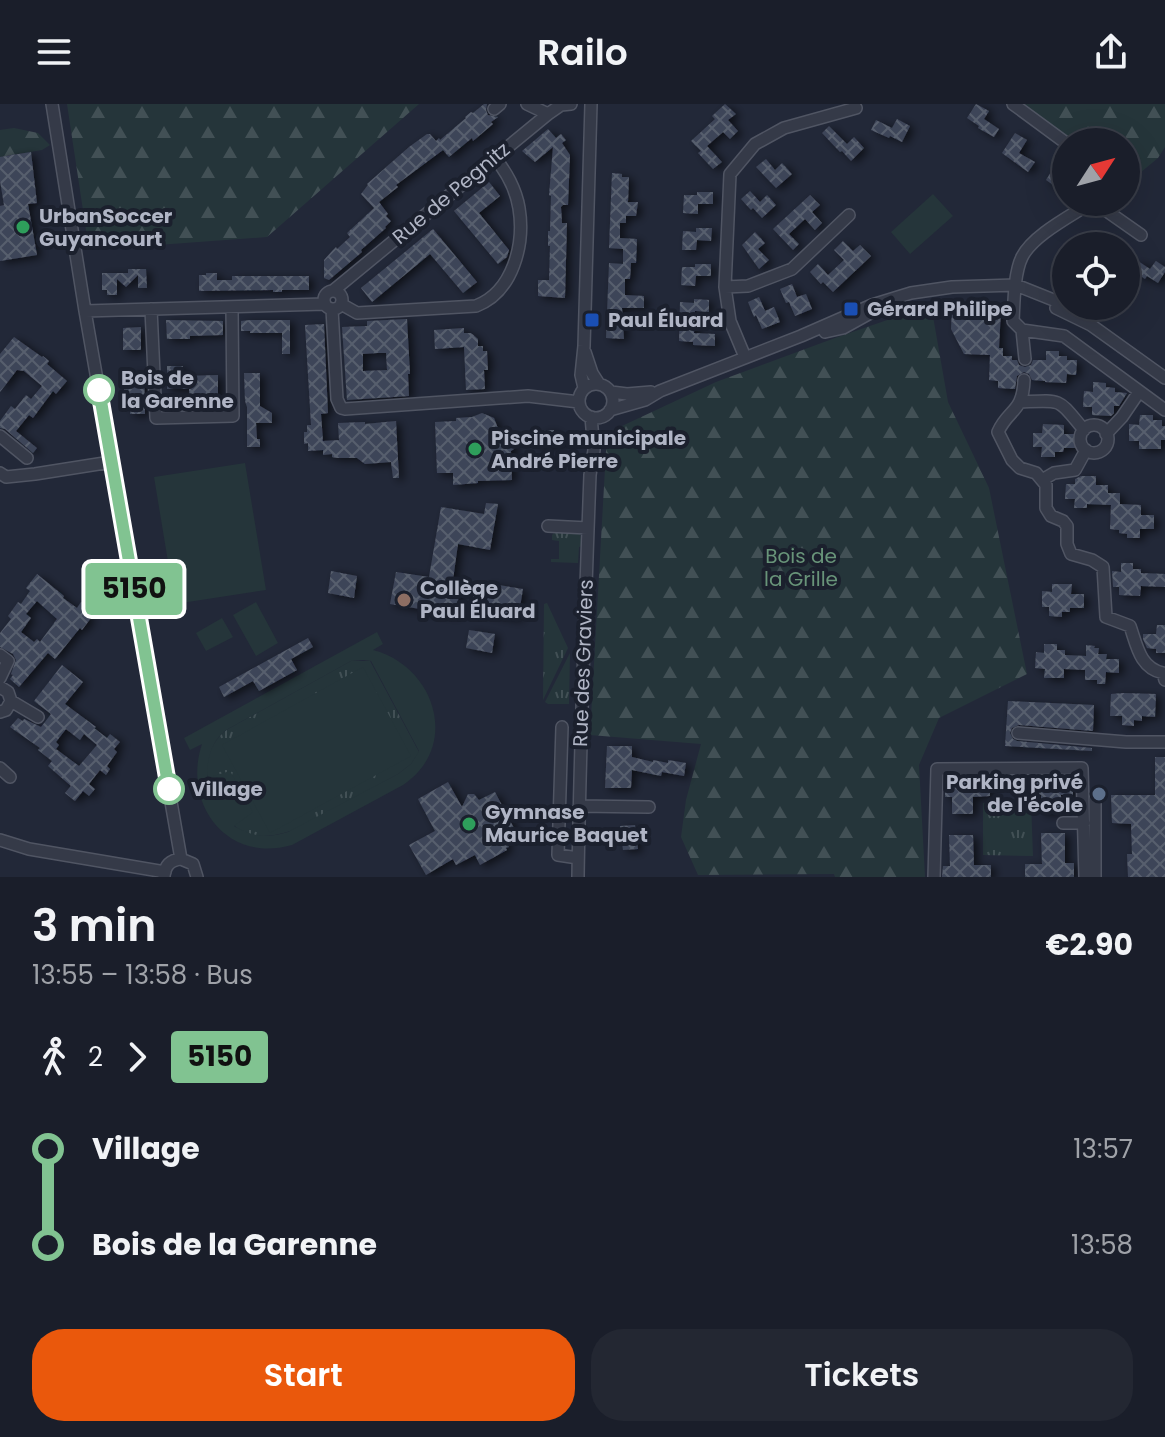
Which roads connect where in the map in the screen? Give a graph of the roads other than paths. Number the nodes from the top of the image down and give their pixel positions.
1 (52, 104) edge
2 (527, 104) edge
3 (571, 104) edge
4 (591, 104) edge
5 (1013, 104) edge
6 (856, 108) dead end
7 (548, 114) junction
8 (1052, 133) edge
9 (494, 157) junction
10 (849, 215) dead end
11 (1072, 216) edge
12 (1113, 216) edge
13 (1141, 235) dead end
14 (73, 237) junction
15 (49, 241) dead end
16 (725, 287) junction
17 (1015, 289) junction
18 (1052, 301) edge
19 (333, 305) junction
20 (232, 307) junction
21 (151, 309) junction
22 (85, 311) junction
23 (1093, 320) edge
24 (1022, 330) junction
25 (584, 346) junction
26 (745, 357) junction
27 (1025, 359) dead end
28 (1165, 371) edge
29 (1165, 378) edge
30 (1024, 380) dead end
31 (599, 384) junction
32 (584, 388) junction
33 (660, 391) junction
34 (611, 392) junction
35 (1139, 392) junction
36 (579, 402) junction
37 (1021, 402) junction
38 (1165, 410) edge
39 (607, 413) junction
40 (591, 417) junction
41 (1084, 430) junction
42 (1106, 434) junction
43 (0, 436) edge
44 (594, 450) junction
45 (1086, 450) junction
46 (27, 458) dead end
47 (111, 462) junction
48 (0, 473) edge
49 (1042, 480) junction
50 (548, 526) dead end
51 (588, 528) junction
52 (0, 655) edge
53 (0, 678) edge
54 (1165, 680) edge
55 (0, 687) edge
56 (11, 701) junction
57 (0, 712) edge
58 (38, 717) dead end
59 (562, 727) dead end
60 (1018, 733) dead end
61 (1165, 742) edge
62 (0, 768) edge
63 (10, 777) dead end
64 (1095, 799) dead end
65 (579, 806) junction
66 (649, 807) dead end
67 (1063, 823) dead end
68 (1084, 823) junction
69 (0, 840) edge
70 (578, 858) junction
71 (181, 859) junction
72 (165, 874) edge
73 (197, 877) edge
74 (578, 877) edge
75 (934, 877) edge
76 (1085, 877) edge
77 (1095, 877) edge

1 - 14 street
2 - 7 street
3 - 7 street, Rue de Pegnitz
4 - 25 street
5 - 8 street
6 - 16 street
7 - 9 street, Rue de Pegnitz
9 - 19 street, Rue de Pegnitz
9 - 19 street
10 - 16 street
11 - 17 street
12 - 13 street
14 - 15 street
14 - 22 street
16 - 26 street
17 - 18 street
17 - 24 street
17 - 26 street
17 - 29 street
19 - 20 street
19 - 36 street
20 - 21 street
20 - 21 street
21 - 22 street
22 - 47 street
23 - 28 street
24 - 27 street
24 - 35 street
25 - 31 street
25 - 32 street
26 - 33 street
30 - 37 street
31 - 32 street
31 - 34 street
32 - 36 street
33 - 34 street
33 - 39 street
34 - 39 street
35 - 38 street
35 - 42 street
36 - 40 street
37 - 41 street
37 - 49 street
39 - 40 street
39 - 44 street, Rue des Graviers
40 - 44 street, Rue des Graviers
41 - 42 street
41 - 45 street
42 - 45 street
43 - 46 street
44 - 51 street, Rue des Graviers
45 - 49 street
47 - 48 street
47 - 71 street
49 - 54 street
50 - 51 street
51 - 65 street, Rue des Graviers
52 - 53 street
55 - 56 street
56 - 57 street
56 - 58 street
59 - 70 street
60 - 61 street
62 - 63 street
64 - 77 street
65 - 66 street
65 - 70 street, Rue des Graviers
67 - 68 street
68 - 75 street
68 - 76 street
69 - 72 street
70 - 74 street, Rue des Graviers
71 - 72 street
71 - 73 street

